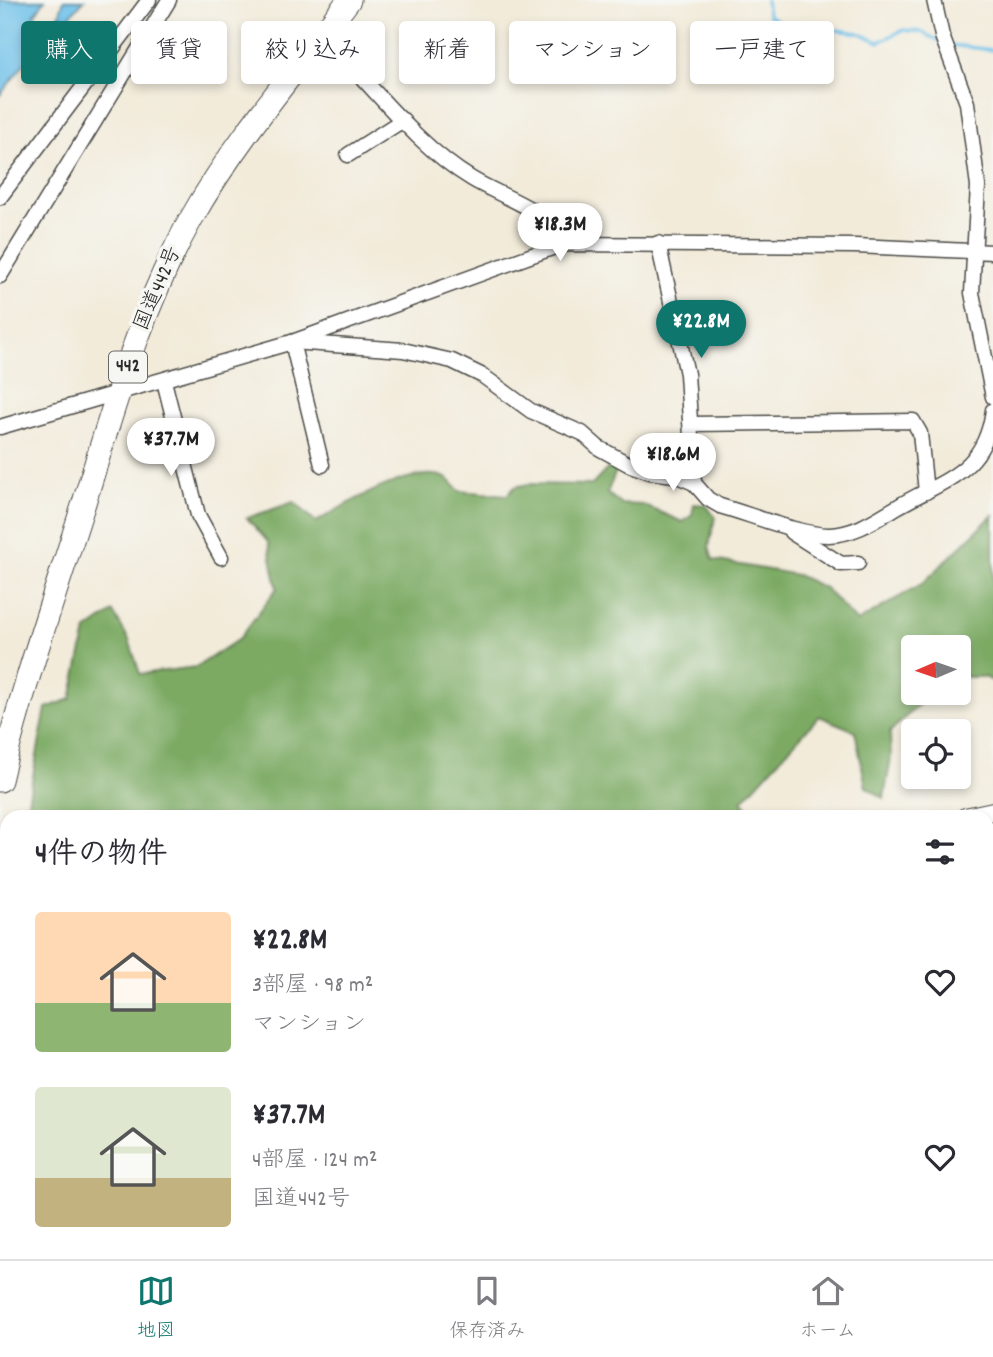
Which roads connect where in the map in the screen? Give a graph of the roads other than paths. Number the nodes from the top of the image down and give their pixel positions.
1 (149, 0) edge
2 (169, 0) edge
3 (349, 0) edge
4 (934, 0) edge
5 (333, 21) edge
6 (285, 84) edge
7 (368, 84) edge
8 (403, 120) junction
9 (348, 155) dead end
10 (0, 197) edge
11 (570, 243) junction
12 (658, 243) junction
13 (974, 251) junction
14 (993, 252) edge
15 (0, 276) edge
16 (292, 342) junction
17 (164, 381) junction
18 (118, 394) junction
19 (993, 397) edge
20 (993, 410) edge
21 (691, 424) junction
22 (0, 427) edge
23 (322, 465) dead end
24 (694, 483) junction
25 (926, 492) junction
26 (776, 522) junction
27 (221, 557) dead end
28 (858, 563) dead end
29 (0, 780) edge

1 - 10 street
2 - 15 street
3 - 5 highway, 国道442号 / 442
4 - 13 street
6 - 18 highway, 国道442号 / 442
7 - 8 street
8 - 9 street
8 - 11 street
11 - 12 street
11 - 16 street
12 - 13 street
12 - 21 street
13 - 14 street
13 - 19 street
16 - 17 street
16 - 23 street
16 - 24 street
17 - 18 street
17 - 27 street
18 - 22 street
18 - 29 highway, 国道442号 / 442
20 - 25 street
21 - 24 street
21 - 25 street
24 - 26 street
25 - 26 street
26 - 28 street

